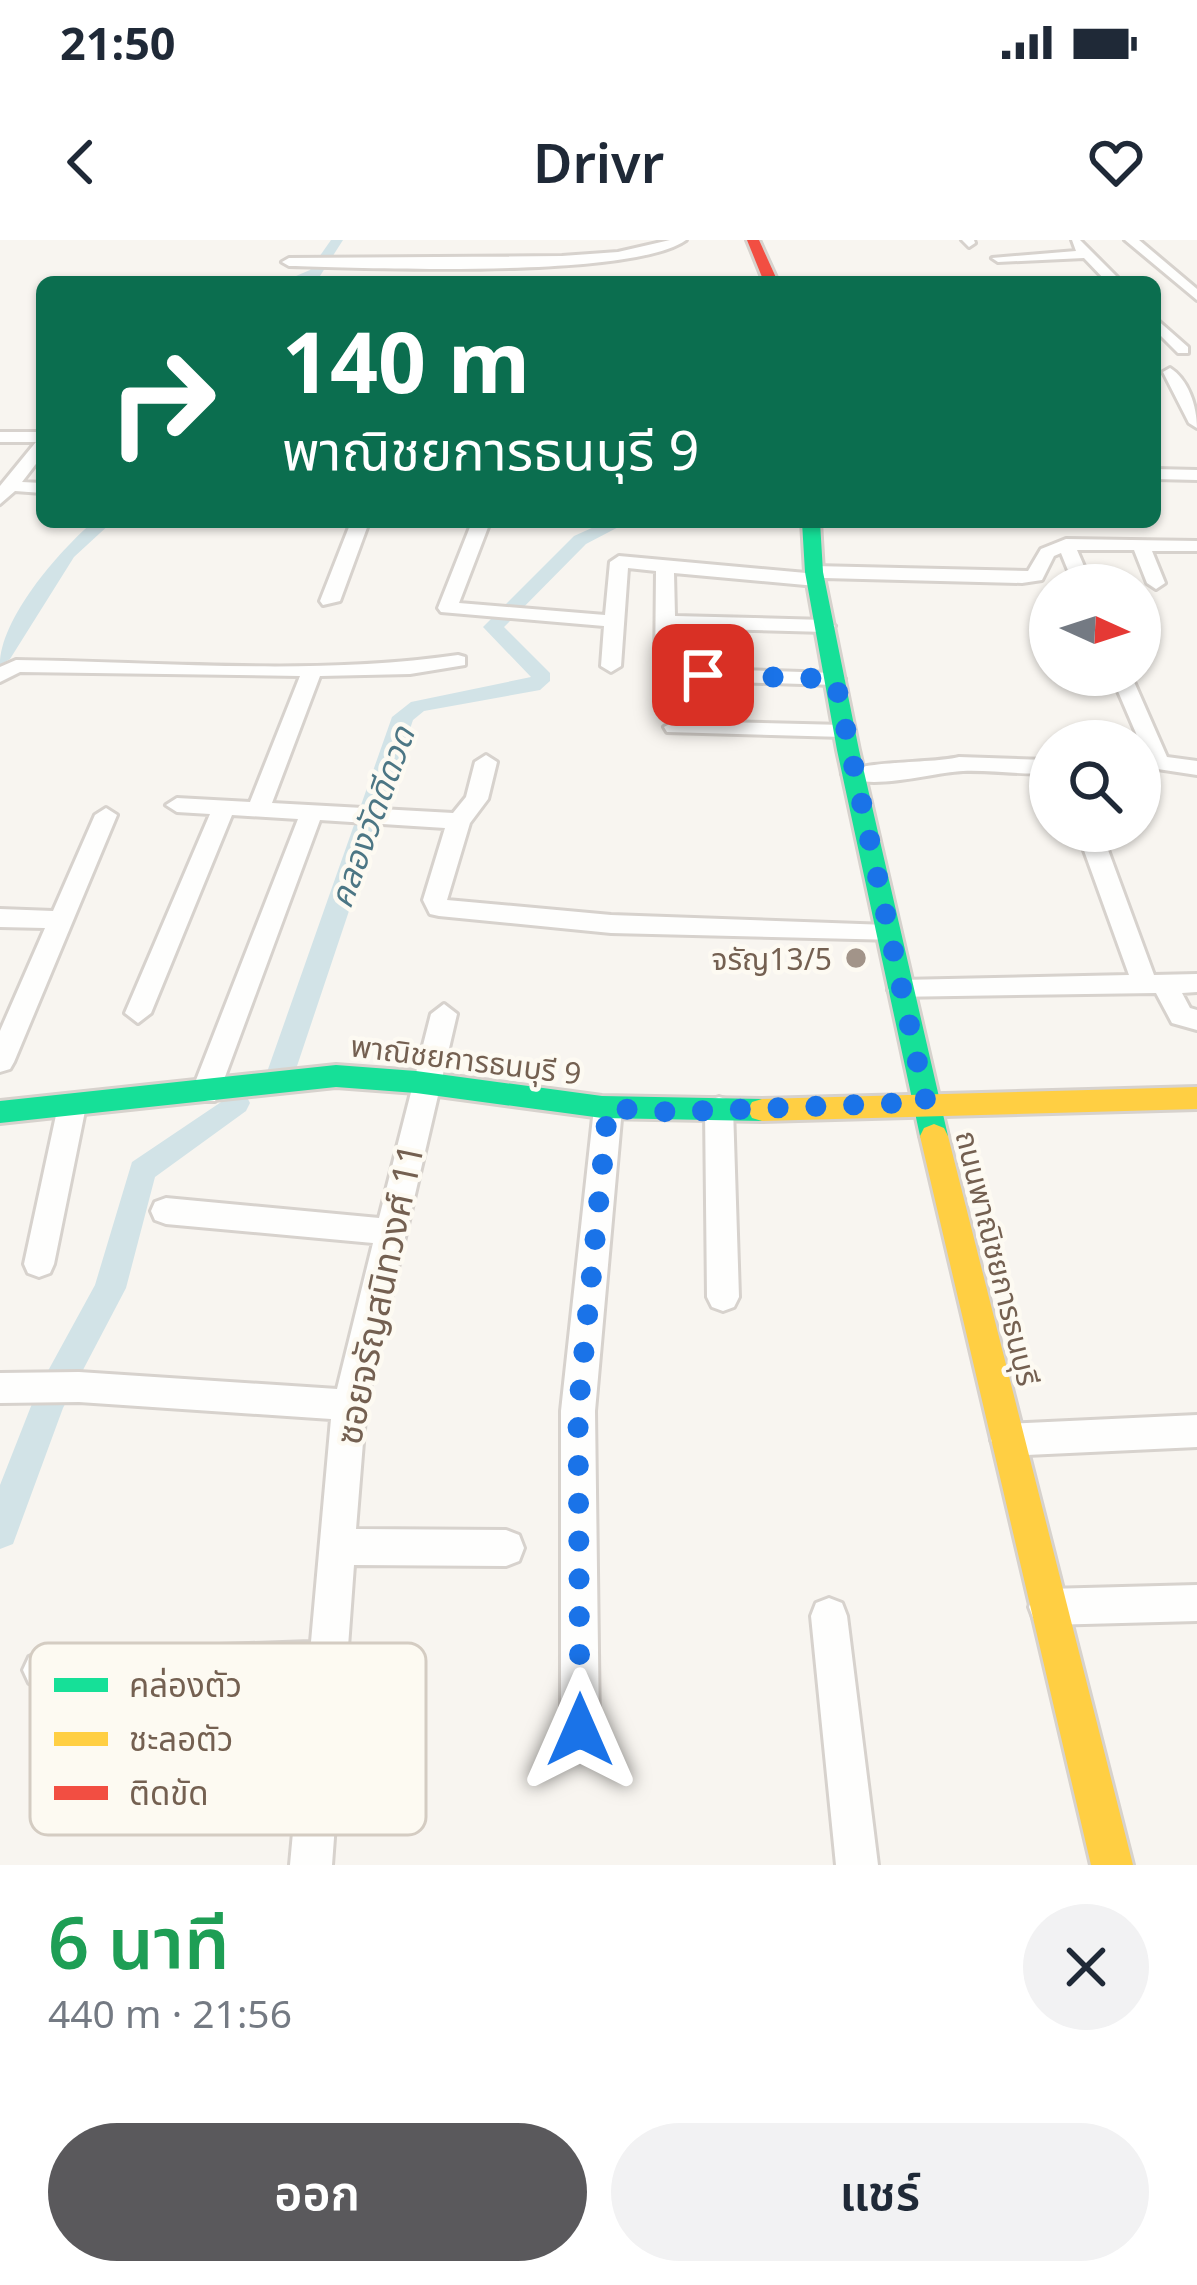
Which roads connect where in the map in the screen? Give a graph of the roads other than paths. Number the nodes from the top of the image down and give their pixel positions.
1 (445, 240) edge
2 (566, 240) edge
3 (680, 240) edge
4 (754, 240) edge
5 (1073, 240) edge
6 (1131, 240) edge
7 (1088, 254) junction
8 (998, 258) dead end
9 (566, 259) junction
10 (531, 260) junction
11 (289, 262) dead end
12 (394, 262) junction
13 (448, 262) junction
14 (349, 263) junction
15 (1044, 272) dead end
16 (350, 276) edge
17 (390, 276) edge
18 (532, 276) edge
19 (769, 276) edge
20 (1110, 276) edge
21 (1197, 296) edge
22 (1161, 328) edge
23 (1183, 350) dead end
24 (1170, 372) dead end
25 (1197, 422) edge
26 (0, 437) edge
27 (36, 437) edge
28 (36, 445) edge
29 (1161, 474) edge
30 (1197, 475) edge
31 (36, 489) edge
32 (5, 492) edge
33 (358, 528) edge
34 (479, 528) edge
35 (811, 528) edge
36 (1149, 528) edge
37 (1066, 544) junction
38 (1150, 545) junction
39 (1197, 546) edge
40 (665, 564) junction
41 (1074, 564) edge
42 (1153, 564) edge
43 (815, 576) junction
44 (330, 601) dead end
45 (638, 617) junction
46 (825, 626) junction
47 (458, 661) dead end
48 (610, 666) dead end
49 (312, 670) junction
50 (0, 676) edge
51 (835, 679) junction
52 (1130, 696) edge
53 (675, 727) dead end
54 (844, 731) junction
55 (486, 762) dead end
56 (1029, 766) edge
57 (1197, 768) edge
58 (853, 774) junction
59 (177, 805) dead end
60 (224, 807) junction
61 (259, 808) junction
62 (313, 810) junction
63 (106, 815) dead end
64 (459, 820) junction
65 (1098, 852) edge
66 (0, 918) edge
67 (62, 920) junction
68 (888, 934) junction
69 (1197, 983) edge
70 (1155, 984) junction
71 (901, 990) junction
72 (138, 1013) dead end
73 (444, 1014) dead end
74 (1197, 1020) edge
75 (0, 1062) edge
76 (425, 1084) junction
77 (205, 1093) junction
78 (1197, 1098) edge
79 (926, 1102) junction
80 (72, 1106) junction
81 (608, 1108) junction
82 (719, 1108) junction
83 (0, 1112) edge
84 (166, 1211) dead end
85 (388, 1232) junction
86 (39, 1264) dead end
87 (723, 1297) dead end
88 (0, 1388) edge
89 (349, 1406) junction
90 (1197, 1430) edge
91 (1008, 1440) junction
92 (337, 1547) junction
93 (506, 1548) dead end
94 (1197, 1603) edge
95 (1048, 1607) junction
96 (829, 1616) dead end
97 (329, 1643) edge
98 (580, 1730) dead end
99 (313, 1835) edge
100 (311, 1865) edge
101 (857, 1865) edge
102 (1112, 1865) edge

1 - 13 street
2 - 9 street
3 - 9 street
4 - 19 main road
5 - 7 street
6 - 21 street
7 - 8 street
7 - 20 street
9 - 10 street
10 - 13 street
10 - 18 street
11 - 14 street
12 - 13 street
12 - 14 street
12 - 17 street
14 - 16 street
15 - 20 street
22 - 23 street
24 - 25 street
26 - 27 street
28 - 32 street
29 - 30 street
31 - 32 street
33 - 44 street
34 - 45 street
35 - 43 main road, ถนนพาณิชยการธนบุรี
36 - 38 street
37 - 38 street
37 - 41 street
37 - 43 street
38 - 39 street
38 - 42 street
40 - 43 street
40 - 45 street
40 - 45 street
43 - 46 main road, ถนนพาณิชยการธนบุรี
45 - 46 street
45 - 48 street
45 - 51 street
46 - 51 main road, ถนนพาณิชยการธนบุรี
47 - 49 street
49 - 50 street
49 - 61 street
51 - 54 main road, ถนนพาณิชยการธนบุรี
52 - 57 street
53 - 54 street
54 - 58 main road, ถนนพาณิชยการธนบุรี
55 - 64 street
56 - 58 street
58 - 68 main road, ถนนพาณิชยการธนบุรี
59 - 60 street
60 - 61 street
60 - 72 street
61 - 62 street
62 - 64 street
62 - 77 street
63 - 67 street
64 - 68 street
65 - 70 street
66 - 67 street
67 - 75 street
68 - 71 main road, ถนนพาณิชยการธนบุรี
69 - 70 street
70 - 71 street
70 - 74 street
71 - 79 main road, ถนนพาณิชยการธนบุรี
73 - 76 street, ซอยจรัญสนิทวงศ์ 11
76 - 77 main road, พาณิชยการธนบุรี 9
76 - 81 main road, พาณิชยการธนบุรี 9
76 - 85 street, ซอยจรัญสนิทวงศ์ 11
77 - 80 main road, พาณิชยการธนบุรี 9
78 - 79 main road, พาณิชยการธนบุรี 9
79 - 82 main road, พาณิชยการธนบุรี 9
79 - 91 main road, ถนนพาณิชยการธนบุรี
80 - 83 main road, พาณิชยการธนบุรี 9
80 - 86 street
81 - 82 main road, พาณิชยการธนบุรี 9
81 - 98 street
82 - 87 street
84 - 85 street
85 - 89 street, ซอยจรัญสนิทวงศ์ 11
88 - 89 street
89 - 92 street, ซอยจรัญสนิทวงศ์ 11
90 - 91 street
91 - 95 main road, ถนนพาณิชยการธนบุรี
92 - 93 street
92 - 97 street, ซอยจรัญสนิทวงศ์ 11
94 - 95 street
95 - 102 main road, ถนนพาณิชยการธนบุรี
96 - 101 street
99 - 100 street, ซอยจรัญสนิทวงศ์ 11

